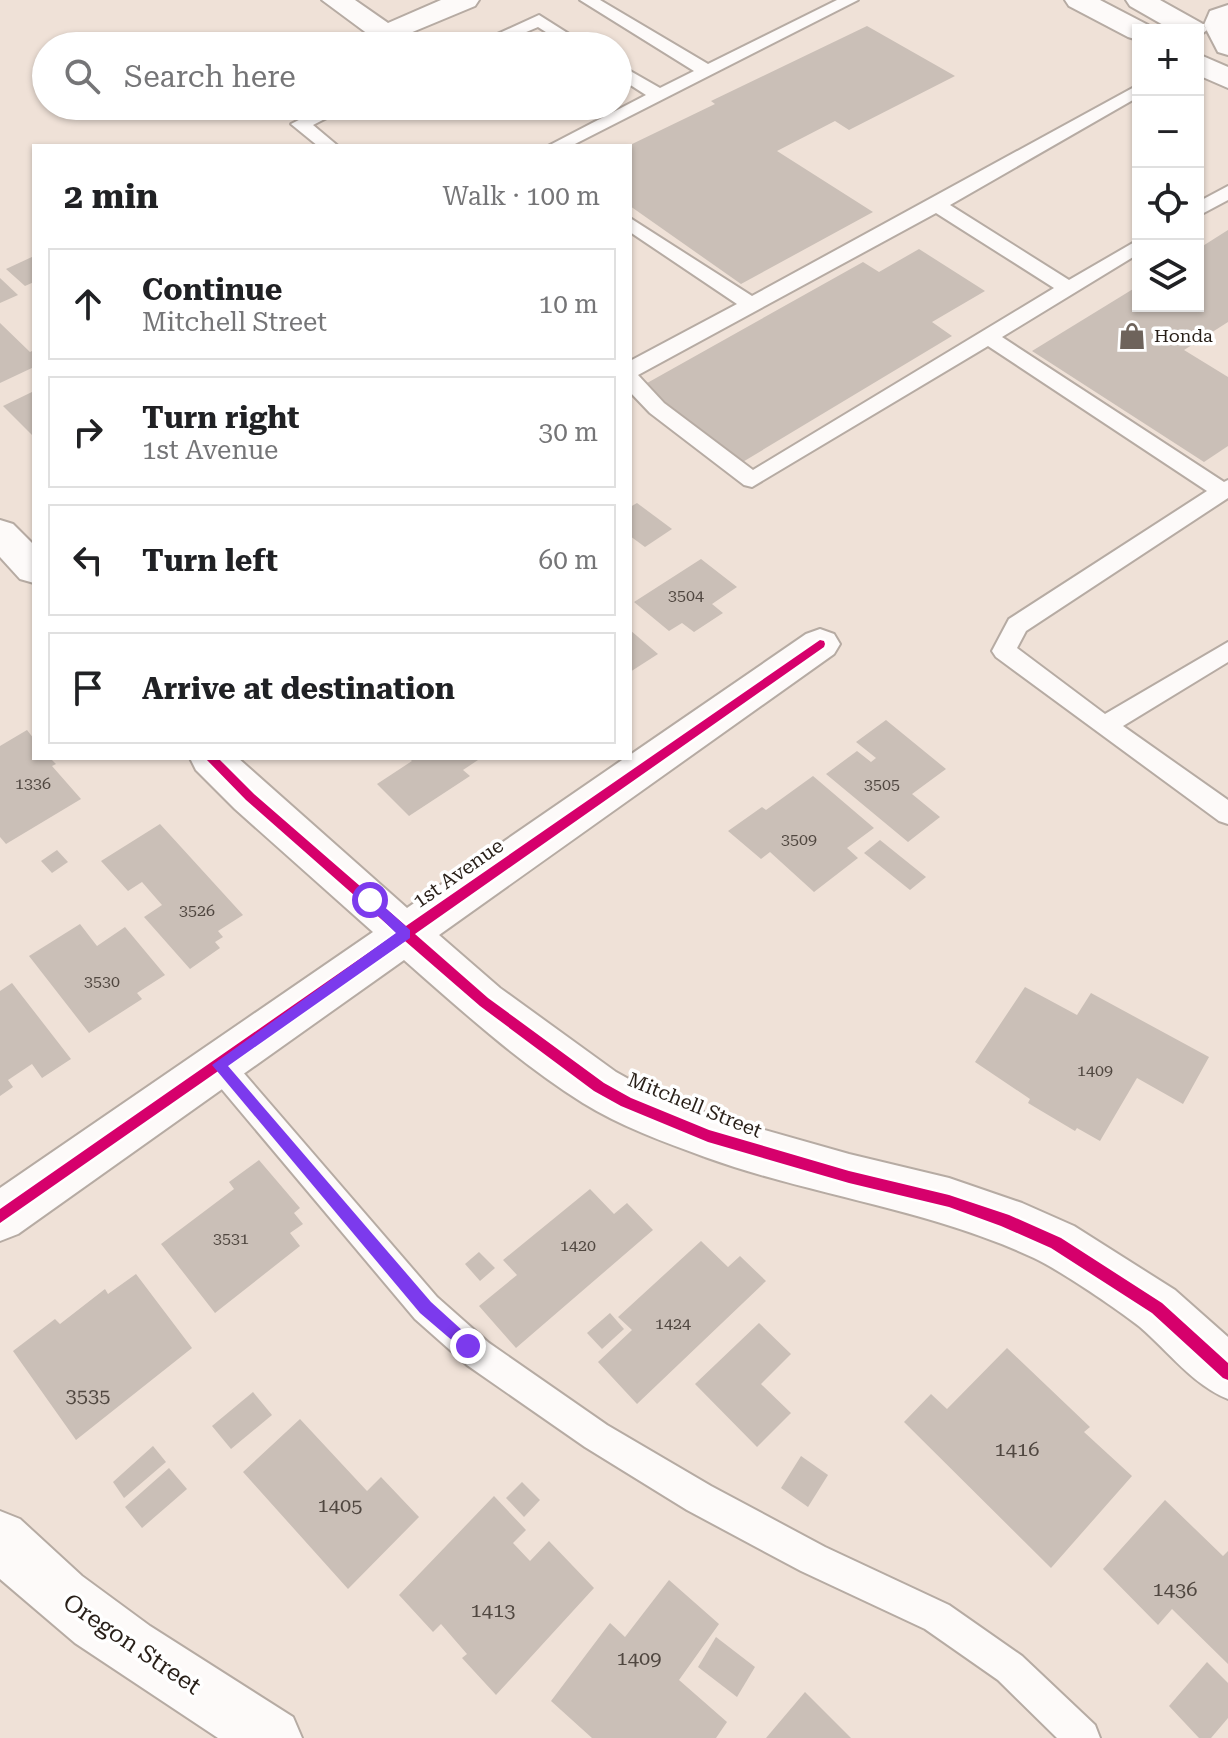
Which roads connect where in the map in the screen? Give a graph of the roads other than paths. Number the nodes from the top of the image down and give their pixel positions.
1 (336, 0) edge
2 (465, 0) edge
3 (588, 0) edge
4 (850, 0) edge
5 (1079, 0) edge
6 (1140, 0) edge
7 (1228, 13) edge
8 (1182, 24) edge
9 (1132, 28) edge
10 (383, 32) edge
11 (391, 32) edge
12 (511, 32) edge
13 (558, 32) edge
14 (1204, 37) edge
15 (1228, 46) edge
16 (1228, 53) edge
17 (1204, 66) edge
18 (707, 71) junction
19 (632, 78) edge
20 (1228, 79) edge
21 (1132, 93) edge
22 (659, 95) junction
23 (632, 108) edge
24 (309, 120) edge
25 (609, 120) edge
26 (326, 144) edge
27 (561, 144) edge
28 (1228, 192) edge
29 (936, 205) junction
30 (1204, 206) edge
31 (632, 225) edge
32 (1132, 250) edge
33 (1068, 288) junction
34 (752, 305) junction
35 (988, 337) junction
36 (632, 369) edge
37 (632, 381) edge
38 (1226, 490) edge
39 (0, 533) edge
40 (32, 567) edge
41 (820, 644) dead end
42 (1228, 651) edge
43 (1104, 726) junction
44 (213, 760) edge
45 (1228, 814) edge
46 (405, 934) junction
47 (219, 1065) junction
48 (0, 1217) edge
49 (1228, 1373) edge
50 (0, 1539) edge
51 (272, 1738) edge
52 (1082, 1738) edge

1 - 10 main road
2 - 11 main road
3 - 18 lane
4 - 18 lane
5 - 9 main road
6 - 8 main road
7 - 15 main road
12 - 13 lane
14 - 16 main road
17 - 20 main road
18 - 22 lane
19 - 22 lane
21 - 29 lane
22 - 23 lane
24 - 26 lane
25 - 27 lane
28 - 30 lane
29 - 33 lane
29 - 34 lane
31 - 34 lane
32 - 33 lane
33 - 35 lane
34 - 36 lane
35 - 37 lane
35 - 38 lane
38 - 43 lane
39 - 40 main road
41 - 46 main road, 1st Avenue
42 - 43 lane
43 - 45 lane
44 - 46 main road, Mitchell Street
46 - 47 main road, 1st Avenue
46 - 49 main road, Mitchell Street
47 - 48 main road, 1st Avenue
47 - 52 lane
50 - 51 main road, Oregon Street

